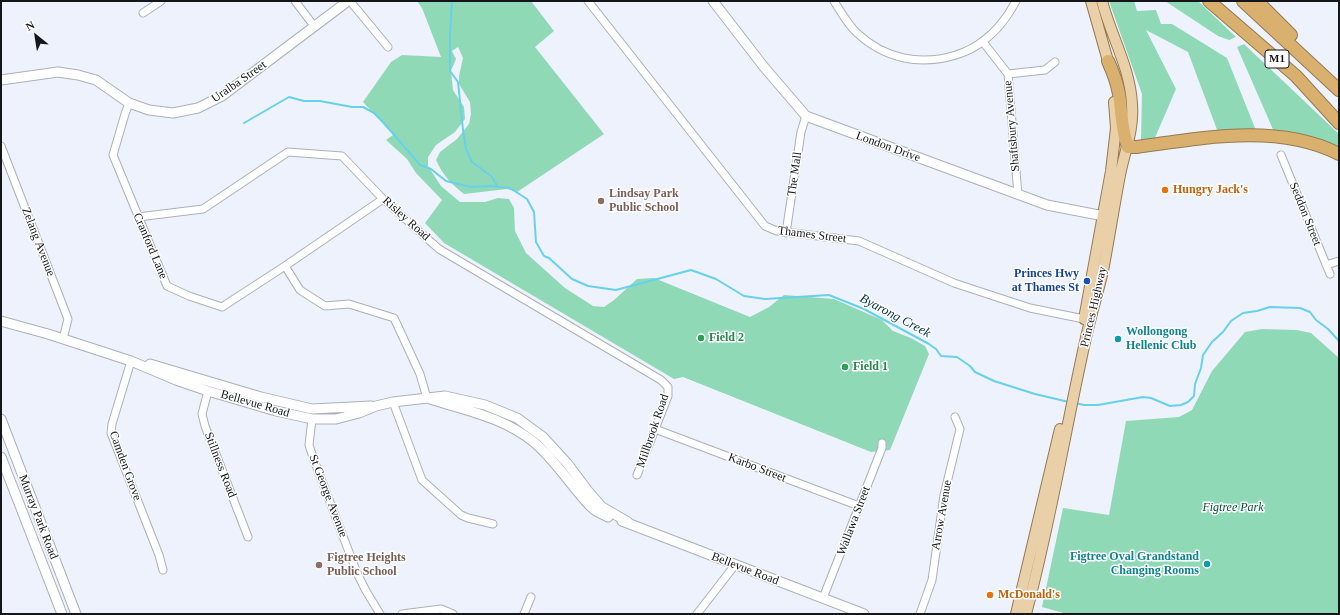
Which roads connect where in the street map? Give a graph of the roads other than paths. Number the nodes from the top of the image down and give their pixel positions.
1 (161, 1) edge
2 (295, 1) edge
3 (349, 1) edge
4 (588, 1) edge
5 (712, 1) edge
6 (834, 1) edge
7 (1016, 1) edge
8 (1091, 1) edge
9 (1102, 1) edge
10 (1209, 1) edge
11 (1243, 1) edge
12 (1256, 1) edge
13 (143, 13) dead end
14 (314, 26) junction
15 (983, 42) junction
16 (388, 47) dead end
17 (1108, 61) junction
18 (1055, 62) dead end
19 (1008, 74) junction
20 (1, 80) edge
21 (1339, 82) edge
22 (1339, 90) edge
23 (129, 103) junction
24 (806, 116) junction
25 (1339, 123) edge
26 (1, 146) edge
27 (1128, 147) junction
28 (1339, 154) edge
29 (1281, 155) dead end
30 (1018, 195) junction
31 (383, 199) junction
32 (1108, 216) junction
33 (138, 217) junction
34 (786, 233) junction
35 (1339, 261) edge
36 (1326, 265) junction
37 (285, 266) junction
38 (1330, 274) dead end
39 (1084, 319) junction
40 (1, 321) edge
41 (63, 339) junction
42 (134, 362) junction
43 (668, 387) joint
44 (208, 391) junction
45 (1071, 394) junction
46 (427, 398) junction
47 (393, 402) junction
48 (376, 406) junction
49 (1067, 413) junction
50 (955, 417) dead end
51 (1, 419) edge
52 (312, 419) junction
53 (655, 429) junction
54 (5, 443) edge
55 (882, 443) dead end
56 (1, 457) edge
57 (637, 475) dead end
58 (859, 506) junction
59 (493, 524) dead end
60 (248, 537) dead end
61 (735, 565) junction
62 (163, 570) dead end
63 (531, 597) dead end
64 (823, 598) junction
65 (62, 614) edge
66 (76, 614) edge
67 (380, 614) edge
68 (402, 614) edge
69 (453, 614) edge
70 (524, 614) edge
71 (697, 614) edge
72 (864, 614) edge
73 (920, 614) edge
74 (1016, 614) edge
75 (1026, 614) edge

1 - 13 street
2 - 14 street
3 - 14 street, Uralba Street
3 - 16 street
4 - 34 street, Thames Street
5 - 24 street, London Drive
6 - 15 street
7 - 15 street
8 - 17 main road, Princes Highway
9 - 27 main road, Princes Highway
10 - 25 highway, M1
11 - 22 highway, M1
12 - 21 highway
14 - 23 street, Uralba Street
15 - 19 street, Shaftsbury Avenue
17 - 27 highway
17 - 32 main road, Princes Highway
18 - 19 street
19 - 30 street, Shaftsbury Avenue
20 - 23 street, Uralba Street
23 - 33 street, Cranford Lane
24 - 30 street, London Drive
24 - 34 street, The Mall
26 - 41 street, Zelang Avenue
27 - 28 highway
27 - 32 main road, Princes Highway
29 - 36 street, Seddon Street
30 - 32 street, London Drive
31 - 33 street, Risley Road
31 - 37 street, Cranford Lane
31 - 43 street, Risley Road
32 - 39 main road, Princes Highway
32 - 45 main road, Princes Highway
33 - 37 street, Cranford Lane
34 - 39 street, Thames Street
35 - 36 street
36 - 38 street, Seddon Street
37 - 46 street
39 - 45 main road, Princes Highway
40 - 41 street, Bellevue Road
41 - 42 street, Bellevue Road
42 - 44 street, Bellevue Road
42 - 48 street, Bellevue Road
42 - 62 street, Camden Grove
43 - 53 street, Millbrook Road
44 - 52 street, Bellevue Road
44 - 60 street, Stillness Road
45 - 49 main road, Princes Highway
46 - 47 street, Bellevue Road
46 - 61 street, Bellevue Road
47 - 48 street, Bellevue Road
47 - 59 street
48 - 52 street, Bellevue Road
49 - 74 main road, Princes Highway
49 - 75 main road, Princes Highway
50 - 73 street, Arrow Avenue
51 - 54 street, Murray Park Road
52 - 67 street, St George Avenue
53 - 57 street, Millbrook Road
53 - 58 street, Karbo Street
54 - 66 street, Murray Park Road
55 - 58 street, Wallawa Street
56 - 65 street, Murray Park Road
58 - 64 street, Wallawa Street
61 - 64 street, Bellevue Road
61 - 71 street
63 - 70 street
64 - 72 street, Bellevue Road
68 - 69 street

